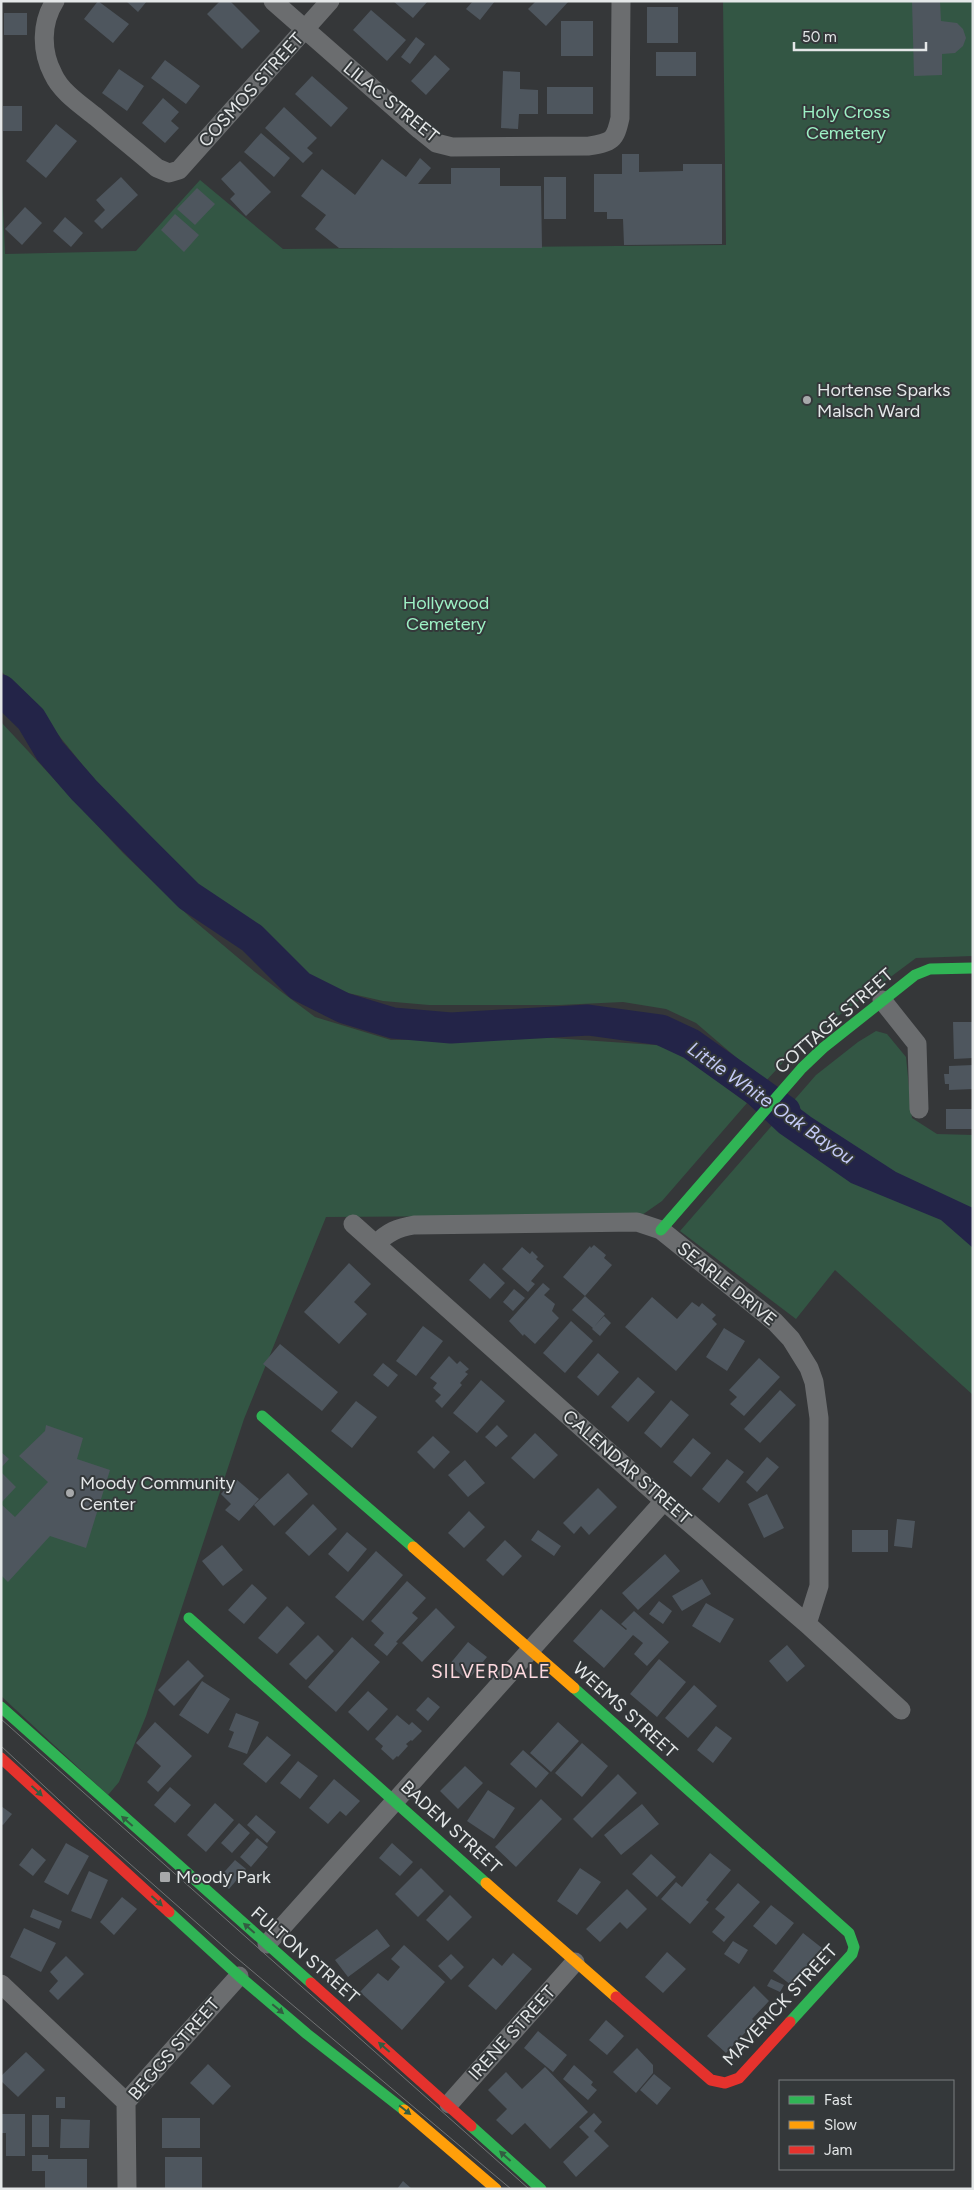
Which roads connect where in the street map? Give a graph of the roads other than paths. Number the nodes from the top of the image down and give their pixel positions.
1 (55, 1) edge
2 (273, 1) edge
3 (330, 1) edge
4 (621, 1) edge
5 (304, 30) junction
6 (973, 968) edge
7 (882, 1000) junction
8 (919, 1109) dead end
9 (353, 1224) dead end
10 (661, 1230) junction
11 (376, 1244) junction
12 (262, 1416) dead end
13 (664, 1501) junction
14 (188, 1618) dead end
15 (807, 1624) junction
16 (530, 1649) junction
17 (1, 1707) edge
18 (901, 1710) dead end
19 (1, 1758) edge
20 (395, 1800) junction
21 (850, 1933) joint
22 (268, 1944) junction
23 (575, 1962) junction
24 (239, 1976) junction
25 (1, 1984) edge
26 (691, 2062) joint
27 (126, 2102) junction
28 (449, 2104) junction
29 (127, 2189) edge
30 (496, 2189) edge
31 (541, 2189) edge

1 - 5 street, COSMOS STREET
2 - 5 street, LILAC STREET
3 - 5 street, COSMOS STREET
4 - 5 street, LILAC STREET
6 - 7 street, COTTAGE STREET
7 - 8 street
7 - 10 street, COTTAGE STREET
9 - 11 street, CALENDAR STREET
10 - 11 street, SEARLE DRIVE
10 - 15 street, SEARLE DRIVE
11 - 13 street, CALENDAR STREET
12 - 16 street, WEEMS STREET
13 - 15 street, CALENDAR STREET
13 - 16 street
14 - 20 street, BADEN STREET
15 - 18 street, CALENDAR STREET
16 - 20 street
16 - 21 street, WEEMS STREET
22 -> 17 street, FULTON STREET
19 -> 24 street
20 - 22 street
20 - 23 street, BADEN STREET
21 - 26 street, MAVERICK STREET
28 -> 22 street, FULTON STREET
23 - 26 street, BADEN STREET
23 - 28 street, IRENE STREET
24 - 27 street, BEGGS STREET
24 -> 30 street
25 - 27 street
27 - 29 street, BEGGS STREET
31 -> 28 street, FULTON STREET

